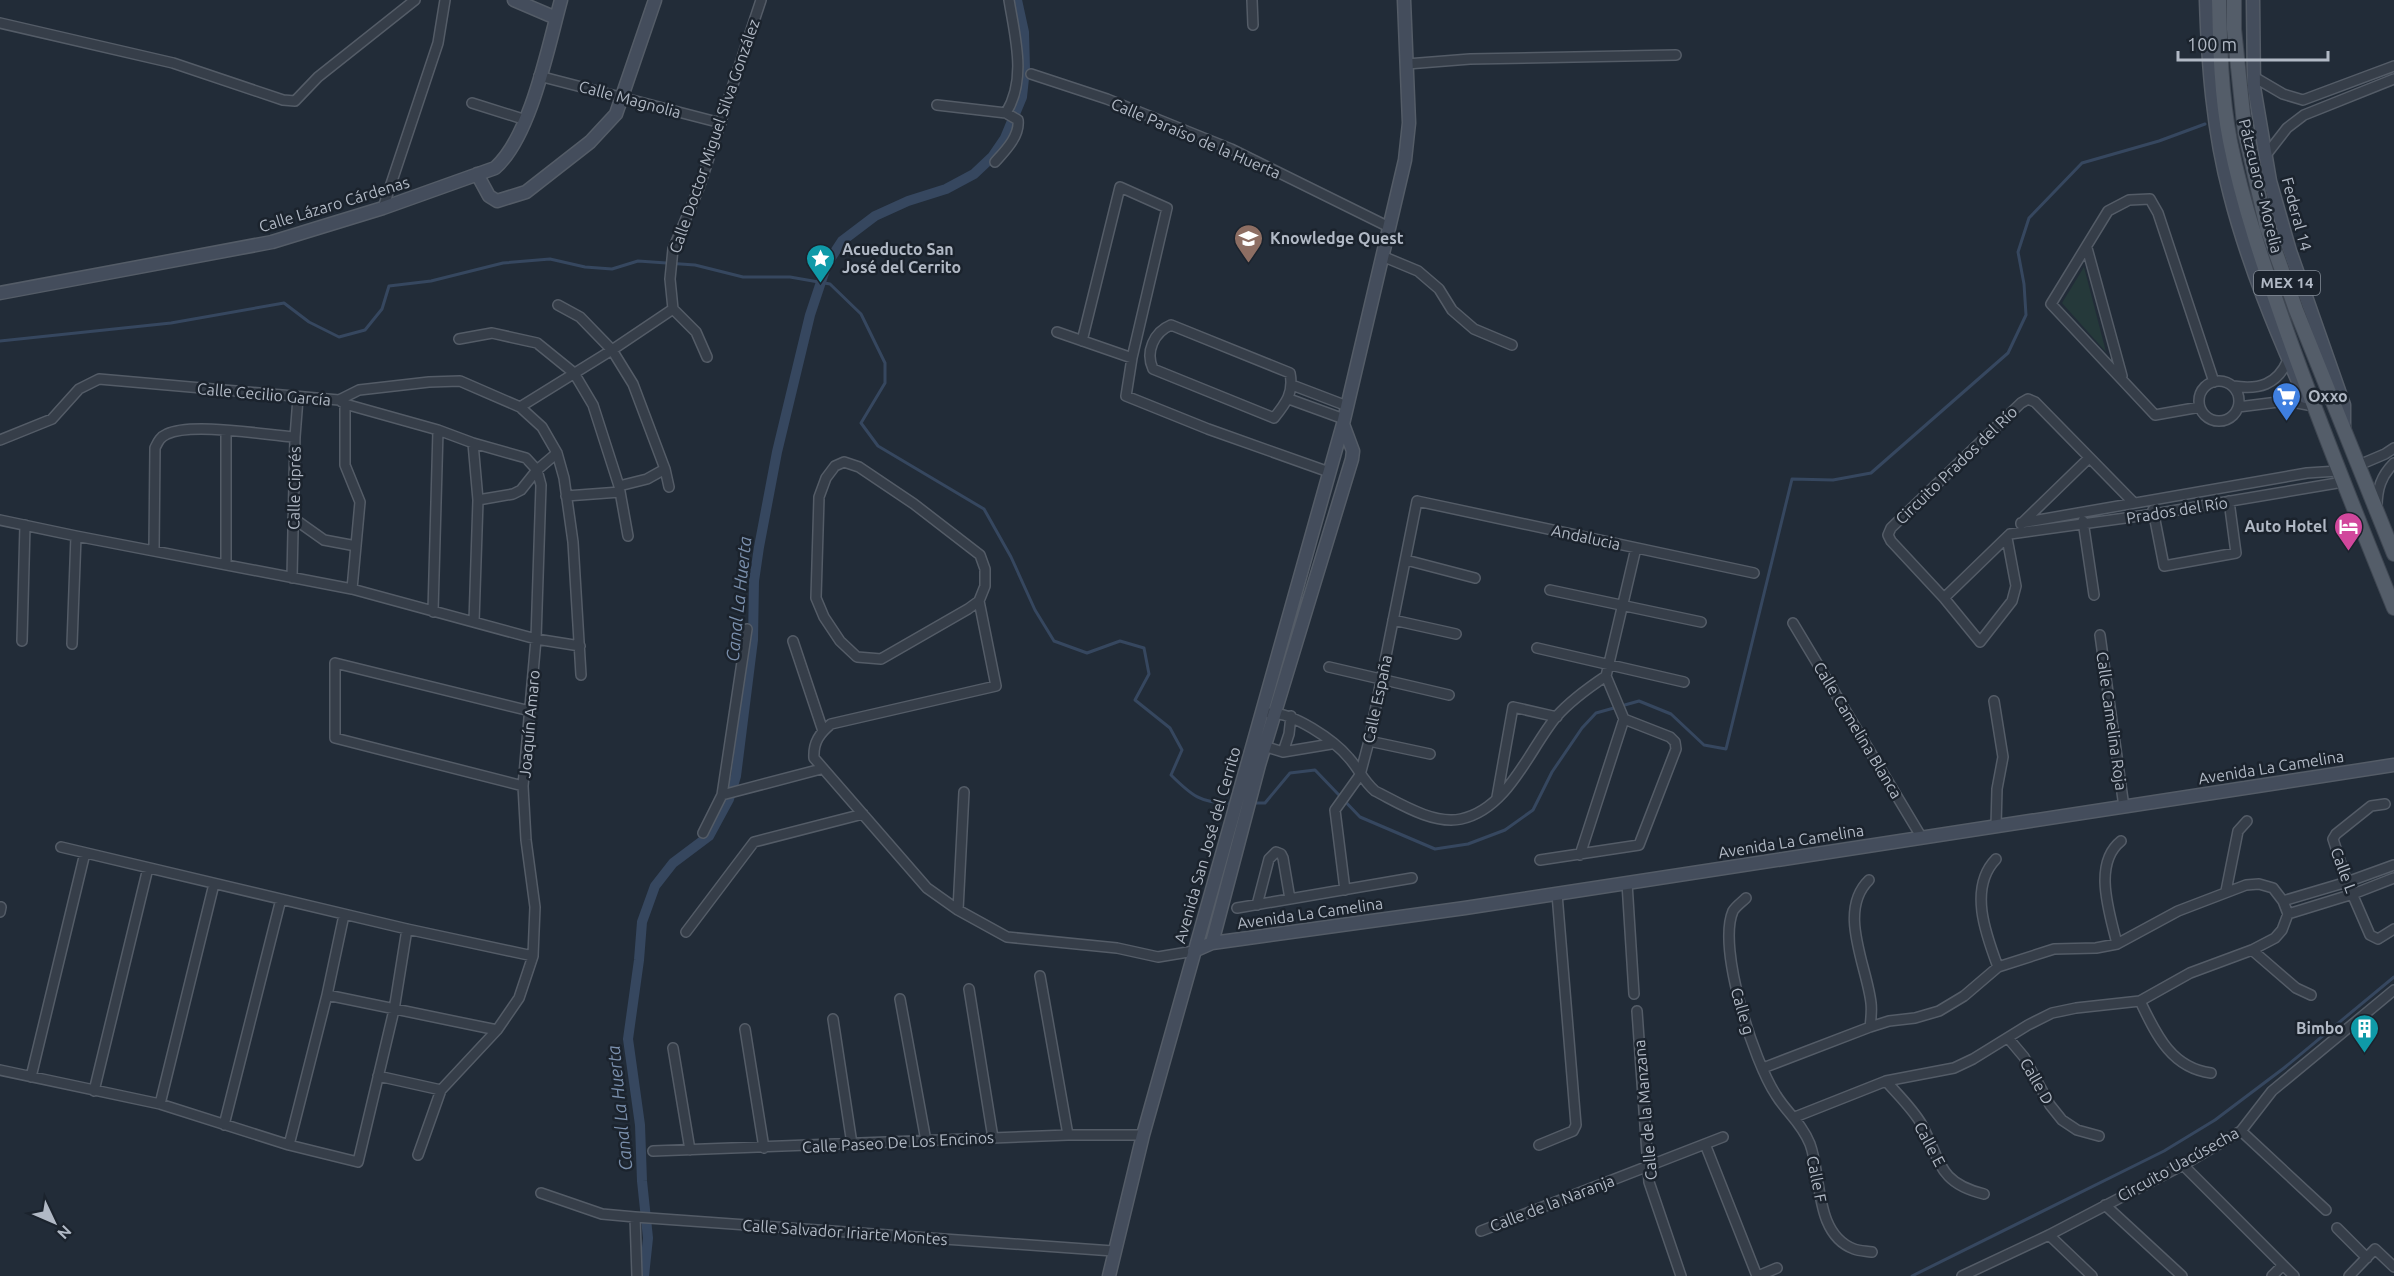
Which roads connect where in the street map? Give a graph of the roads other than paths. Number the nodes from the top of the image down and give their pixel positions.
1 (415, 0) edge
2 (445, 0) edge
3 (514, 0) edge
4 (561, 0) edge
5 (654, 0) edge
6 (1009, 0) edge
7 (1252, 0) edge
8 (1404, 0) edge
9 (2206, 0) edge
10 (2219, 0) edge
11 (2234, 0) edge
12 (2253, 0) edge
13 (757, 1) edge
14 (556, 18) junction
15 (0, 23) edge
16 (1253, 25) dead end
17 (1676, 55) dead end
18 (1407, 64) junction
19 (2394, 66) edge
20 (2379, 71) junction
21 (1031, 74) dead end
22 (539, 76) junction
23 (2254, 77) junction
24 (2394, 79) edge
25 (2384, 84) junction
26 (624, 97) junction
27 (472, 103) dead end
28 (937, 105) dead end
29 (1012, 116) junction
30 (526, 120) junction
31 (721, 123) junction
32 (2266, 156) junction
33 (995, 162) dead end
34 (477, 174) junction
35 (383, 208) junction
36 (1389, 227) junction
37 (2086, 248) junction
38 (1382, 256) junction
39 (0, 293) edge
40 (558, 304) dead end
41 (673, 309) junction
42 (1057, 332) dead end
43 (459, 339) dead end
44 (1082, 341) junction
45 (1512, 345) dead end
46 (612, 350) junction
47 (706, 357) dead end
48 (1132, 358) junction
49 (2288, 360) junction
50 (574, 373) junction
51 (2123, 379) junction
52 (2214, 382) junction
53 (1292, 385) junction
54 (2233, 386) junction
55 (298, 398) junction
56 (1289, 399) junction
57 (342, 402) junction
58 (2308, 405) junction
59 (520, 406) junction
60 (1347, 406) junction
61 (2200, 407) junction
62 (2238, 407) junction
63 (1343, 422) junction
64 (2321, 427) junction
65 (2344, 429) junction
66 (438, 430) junction
67 (226, 432) junction
68 (295, 437) junction
69 (0, 440) edge
70 (473, 443) junction
71 (2394, 447) edge
72 (556, 453) junction
73 (1335, 453) junction
74 (2089, 458) junction
75 (1352, 459) junction
76 (2394, 463) edge
77 (2359, 465) junction
78 (665, 469) junction
79 (537, 470) junction
80 (1329, 472) junction
81 (2340, 477) junction
82 (669, 487) dead end
83 (620, 489) junction
84 (566, 496) junction
85 (478, 500) junction
86 (1418, 501) joint
87 (2151, 501) junction
88 (2229, 501) junction
89 (2134, 503) junction
90 (2377, 509) junction
91 (2082, 513) junction
92 (2154, 514) junction
93 (293, 518) junction
94 (0, 520) edge
95 (2021, 523) junction
96 (2084, 524) junction
97 (25, 525) junction
98 (76, 536) junction
99 (628, 536) dead end
100 (2009, 536) junction
101 (356, 546) junction
102 (1636, 548) junction
103 (154, 550) junction
104 (2394, 554) edge
105 (1406, 560) junction
106 (226, 564) junction
107 (1754, 573) dead end
108 (292, 578) junction
109 (1474, 578) dead end
110 (352, 589) junction
111 (1550, 590) dead end
112 (2094, 595) dead end
113 (1944, 598) junction
114 (980, 601) junction
115 (1621, 605) junction
116 (2394, 608) edge
117 (433, 612) junction
118 (1393, 621) junction
119 (474, 622) junction
120 (1701, 622) dead end
121 (1793, 623) dead end
122 (747, 629) dead end
123 (1456, 634) dead end
124 (2100, 635) dead end
125 (536, 639) junction
126 (22, 641) dead end
127 (792, 641) dead end
128 (72, 644) dead end
129 (580, 646) junction
130 (1537, 648) dead end
131 (1609, 663) junction
132 (1329, 667) dead end
133 (581, 675) dead end
134 (1606, 676) junction
135 (1382, 680) junction
136 (1684, 682) dead end
137 (1449, 695) dead end
138 (1994, 701) dead end
139 (530, 711) junction
140 (1276, 712) junction
141 (1262, 713) junction
142 (1623, 715) junction
143 (1291, 716) junction
144 (1557, 717) junction
145 (823, 731) junction
146 (1369, 741) junction
147 (1331, 744) junction
148 (1259, 745) junction
149 (1283, 752) junction
150 (1430, 754) dead end
151 (2394, 765) edge
152 (822, 769) junction
153 (1360, 775) junction
154 (524, 786) junction
155 (964, 792) dead end
156 (723, 794) junction
157 (1497, 797) junction
158 (2385, 804) dead end
159 (2124, 807) junction
160 (1240, 813) junction
161 (863, 814) junction
162 (2247, 821) dead end
163 (1996, 826) junction
164 (703, 833) dead end
165 (1922, 838) junction
166 (2121, 841) dead end
167 (61, 847) dead end
168 (85, 853) junction
169 (1580, 855) junction
170 (1996, 859) dead end
171 (1540, 860) dead end
172 (2394, 865) edge
173 (148, 868) junction
174 (1412, 878) dead end
175 (2394, 878) edge
176 (1869, 880) dead end
177 (2347, 882) junction
178 (1627, 883) junction
179 (214, 884) junction
180 (1345, 890) junction
181 (2226, 891) junction
182 (1557, 894) junction
183 (2353, 894) junction
184 (1746, 898) dead end
185 (1290, 899) junction
186 (281, 900) junction
187 (2283, 901) junction
188 (1257, 905) junction
189 (1238, 908) dead end
190 (958, 910) junction
191 (2288, 914) junction
192 (344, 915) junction
193 (407, 929) junction
194 (2394, 929) edge
195 (686, 932) dead end
196 (1212, 943) junction
197 (2117, 944) junction
198 (2252, 950) junction
199 (1194, 951) junction
200 (533, 956) junction
201 (1998, 967) junction
202 (1040, 976) dead end
203 (969, 989) dead end
204 (2394, 990) edge
205 (1634, 994) dead end
206 (2311, 994) dead end
207 (327, 995) junction
208 (900, 999) dead end
209 (2140, 1001) junction
210 (394, 1010) junction
211 (1637, 1011) dead end
212 (833, 1018) dead end
213 (1870, 1027) junction
214 (745, 1029) dead end
215 (496, 1030) junction
216 (2008, 1038) junction
217 (674, 1048) dead end
218 (1763, 1068) junction
219 (0, 1070) edge
220 (2211, 1073) dead end
221 (378, 1076) junction
222 (31, 1077) junction
223 (1886, 1081) junction
224 (441, 1090) junction
225 (94, 1091) junction
226 (160, 1104) junction
227 (1796, 1117) junction
228 (224, 1125) junction
229 (2241, 1131) junction
230 (1068, 1135) junction
231 (1143, 1135) junction
232 (2099, 1136) dead end
233 (1723, 1137) dead end
234 (993, 1138) junction
235 (926, 1141) junction
236 (852, 1144) junction
237 (1705, 1144) junction
238 (289, 1145) junction
239 (1539, 1145) dead end
240 (764, 1148) junction
241 (690, 1150) junction
242 (653, 1151) dead end
243 (418, 1155) dead end
244 (2183, 1165) junction
245 (1648, 1166) junction
246 (541, 1193) dead end
247 (1984, 1194) dead end
248 (2105, 1205) junction
249 (2326, 1210) dead end
250 (637, 1217) junction
251 (2337, 1228) dead end
252 (1480, 1231) dead end
253 (2049, 1235) junction
254 (1113, 1251) junction
255 (1872, 1252) dead end
256 (2367, 1258) junction
257 (2283, 1265) junction
258 (2394, 1267) edge
259 (1777, 1268) dead end
260 (1977, 1273) edge
261 (637, 1276) edge
262 (1109, 1276) edge
263 (1681, 1276) edge
264 (1758, 1276) edge
265 (1962, 1276) edge
266 (2092, 1276) edge
267 (2182, 1276) edge
268 (2272, 1276) edge
269 (2294, 1276) edge
270 (2349, 1276) edge

1 - 15 street
2 - 35 street
3 - 14 street
4 - 14 street, Calle Lázaro Cárdenas
5 - 26 street
6 - 29 street
7 - 16 street
8 - 18 street, Avenida San José del Cerrito
9 - 49 street
10 - 64 main road, Pátzcuaro - Morelia / MEX 14
11 - 65 main road, MEX 14
12 - 23 street, Federal 14
13 - 31 street, Calle Doctor Miguel Silva González
14 - 22 street, Calle Lázaro Cárdenas
17 - 18 street
18 - 36 street, Avenida San José del Cerrito
19 - 20 street
20 - 23 street
20 - 25 street
21 - 36 street, Calle Paraíso de la Huerta
22 - 26 street, Calle Magnolia
22 - 30 street, Calle Lázaro Cárdenas
23 - 32 street, Federal 14
24 - 25 street
25 - 32 street
26 - 31 street, Calle Magnolia
26 - 34 street
27 - 30 street
28 - 29 street
29 - 33 street
30 - 34 street, Calle Lázaro Cárdenas
31 - 41 street, Calle Doctor Miguel Silva González
32 - 65 street, Federal 14
34 - 35 street, Calle Lázaro Cárdenas
35 - 39 street, Calle Lázaro Cárdenas
36 - 38 street, Avenida San José del Cerrito
37 - 51 street
37 - 51 street
37 - 52 street
38 - 45 street
38 - 60 street, Avenida San José del Cerrito
40 - 46 street
41 - 46 street
41 - 47 street
42 - 44 street
43 - 50 street
44 - 48 street
44 - 48 street
46 - 50 street
46 - 78 street
48 - 80 street
49 - 54 street
49 - 58 street
50 - 59 street
50 - 83 street
51 - 61 street
52 - 54 street
52 - 61 street
53 - 56 street
53 - 56 street
53 - 60 street
54 - 62 street
55 - 57 street, Calle Cecilio García
55 - 68 street, Calle Ciprés
55 - 69 street, Calle Cecilio García
56 - 63 street
57 - 59 street, Calle Cecilio García
57 - 66 street
57 - 101 street
58 - 62 street
58 - 64 street
59 - 72 street, Calle Cecilio García
60 - 63 street, Avenida San José del Cerrito
61 - 62 street
63 - 73 street, Avenida San José del Cerrito
63 - 75 street, Avenida San José del Cerrito
64 - 81 main road, Pátzcuaro - Morelia / MEX 14
65 - 77 main road, MEX 14
66 - 70 street
66 - 117 street
67 - 68 street
67 - 103 street
67 - 106 street
68 - 93 street, Calle Ciprés
70 - 79 street
70 - 85 street
71 - 77 street
72 - 79 street
72 - 84 street, Calle Cecilio García
73 - 75 street
73 - 80 street, Avenida San José del Cerrito
74 - 89 street, Circuito Prados del Río
74 - 95 street
74 - 113 street, Circuito Prados del Río
75 - 140 street, Avenida San José del Cerrito
76 - 90 street
77 - 90 main road, MEX 14
78 - 82 street
78 - 83 street
79 - 85 street
79 - 125 street, Joaquín Amaro
80 - 141 street, Avenida San José del Cerrito
81 - 87 street
81 - 88 street, Prados del Río
81 - 116 main road, Pátzcuaro - Morelia / MEX 14
83 - 84 street
83 - 99 street
84 - 129 street, Calle Cecilio García
85 - 119 street
86 - 102 street, Andalucia
86 - 105 street, Calle España
87 - 89 street
87 - 92 street
88 - 92 street, Prados del Río
88 - 92 street
89 - 91 street
90 - 104 main road, MEX 14
91 - 95 street
91 - 96 street
92 - 96 street, Prados del Río
93 - 101 street
93 - 108 street, Calle Ciprés
94 - 97 street
95 - 100 street
96 - 100 street, Prados del Río
96 - 112 street
97 - 98 street
97 - 126 street
98 - 103 street
98 - 128 street
100 - 113 street
100 - 113 street, Circuito Prados del Río
101 - 110 street
102 - 107 street, Andalucia
102 - 115 street
103 - 106 street
105 - 109 street
105 - 118 street, Calle España
106 - 108 street
108 - 110 street
110 - 117 street
111 - 115 street
114 - 114 street
114 - 145 street
115 - 120 street
115 - 131 street
117 - 119 street
118 - 123 street
118 - 135 street, Calle España
119 - 125 street
121 - 165 street, Calle Camelina Blanca
122 - 156 street
124 - 159 street, Calle Camelina Roja
125 - 129 street
125 - 139 street, Joaquín Amaro
127 - 145 street
129 - 133 street, Calle Cecilio García
130 - 131 street
131 - 134 street
131 - 136 street
132 - 135 street
134 - 142 street
134 - 144 street
135 - 137 street
135 - 146 street, Calle España
138 - 163 street
139 - 154 street, Joaquín Amaro
139 - 154 street
140 - 141 street
140 - 143 street
140 - 148 street, Avenida San José del Cerrito
141 - 148 street, Avenida San José del Cerrito
142 - 169 street
142 - 169 street
143 - 147 street
143 - 149 street
144 - 157 street
144 - 157 street
145 - 152 street
146 - 150 street
146 - 153 street, Calle España
147 - 149 street
147 - 153 street
148 - 149 street
148 - 160 street, Avenida San José del Cerrito
151 - 159 street, Avenida La Camelina
152 - 156 street
152 - 161 street
153 - 157 street
153 - 180 street, Calle España
154 - 200 street, Joaquín Amaro
155 - 190 street
156 - 164 street
158 - 177 street, Calle L
159 - 163 street, Avenida La Camelina
160 - 196 street, Avenida San José del Cerrito
160 - 199 street, Avenida San José del Cerrito
161 - 190 street
161 - 195 street
162 - 181 street
163 - 165 street, Avenida La Camelina
165 - 178 street, Avenida La Camelina
166 - 197 street
167 - 168 street
168 - 173 street
168 - 222 street
169 - 171 street
170 - 201 street
172 - 177 street
173 - 179 street
173 - 225 street
174 - 180 street
175 - 183 street
176 - 213 street
177 - 183 street, Calle L
177 - 187 street
178 - 182 street, Avenida La Camelina
178 - 205 street
179 - 186 street
179 - 226 street
180 - 185 street
181 - 187 street
181 - 197 street
182 - 196 street, Avenida La Camelina
182 - 239 street
183 - 191 street
183 - 194 street, Calle L
184 - 218 street, Calle g
185 - 188 street
185 - 188 street
186 - 192 street
186 - 228 street
187 - 191 street
188 - 189 street
190 - 199 street
191 - 198 street
192 - 193 street
192 - 207 street
193 - 200 street
193 - 210 street
196 - 199 street, Avenida La Camelina
197 - 201 street
198 - 206 street
198 - 209 street
199 - 231 street, Avenida San José del Cerrito
200 - 215 street, Joaquín Amaro
201 - 213 street
202 - 230 street
203 - 234 street
204 - 229 street, Circuito Uacúsecha
207 - 210 street
207 - 238 street
208 - 235 street
209 - 216 street
209 - 220 street
210 - 215 street
210 - 221 street
211 - 245 street, Calle de la Manzana
212 - 236 street
213 - 218 street
214 - 240 street
215 - 224 street, Joaquín Amaro
216 - 223 street
216 - 232 street, Calle D
217 - 241 street
218 - 227 street, Calle g
219 - 222 street
221 - 224 street
221 - 238 street
222 - 225 street
223 - 227 street
223 - 247 street, Calle E
224 - 243 street, Joaquín Amaro
225 - 226 street
226 - 228 street
227 - 255 street, Calle F
228 - 238 street
229 - 244 street, Circuito Uacúsecha
229 - 249 street
230 - 231 street, Calle Paseo De Los Encinos
230 - 234 street, Calle Paseo De Los Encinos
231 - 254 street, Avenida San José del Cerrito
233 - 237 street, Calle de la Naranja
234 - 235 street, Calle Paseo De Los Encinos
235 - 236 street, Calle Paseo De Los Encinos
236 - 240 street, Calle Paseo De Los Encinos
237 - 245 street, Calle de la Naranja
237 - 264 street
240 - 241 street, Calle Paseo De Los Encinos
241 - 242 street, Calle Paseo De Los Encinos
244 - 248 street, Circuito Uacúsecha
244 - 257 street
245 - 252 street, Calle de la Naranja
245 - 263 street, Calle de la Manzana
246 - 250 street, Calle Salvador Iriarte Montes
248 - 253 street, Circuito Uacúsecha
248 - 267 street
250 - 254 street, Calle Salvador Iriarte Montes
250 - 261 street
251 - 256 street
253 - 260 street, Circuito Uacúsecha
253 - 266 street
254 - 262 street, Avenida San José del Cerrito
256 - 258 street
256 - 270 street
257 - 268 street
257 - 269 street
259 - 264 street
260 - 265 street, Circuito Uacúsecha

